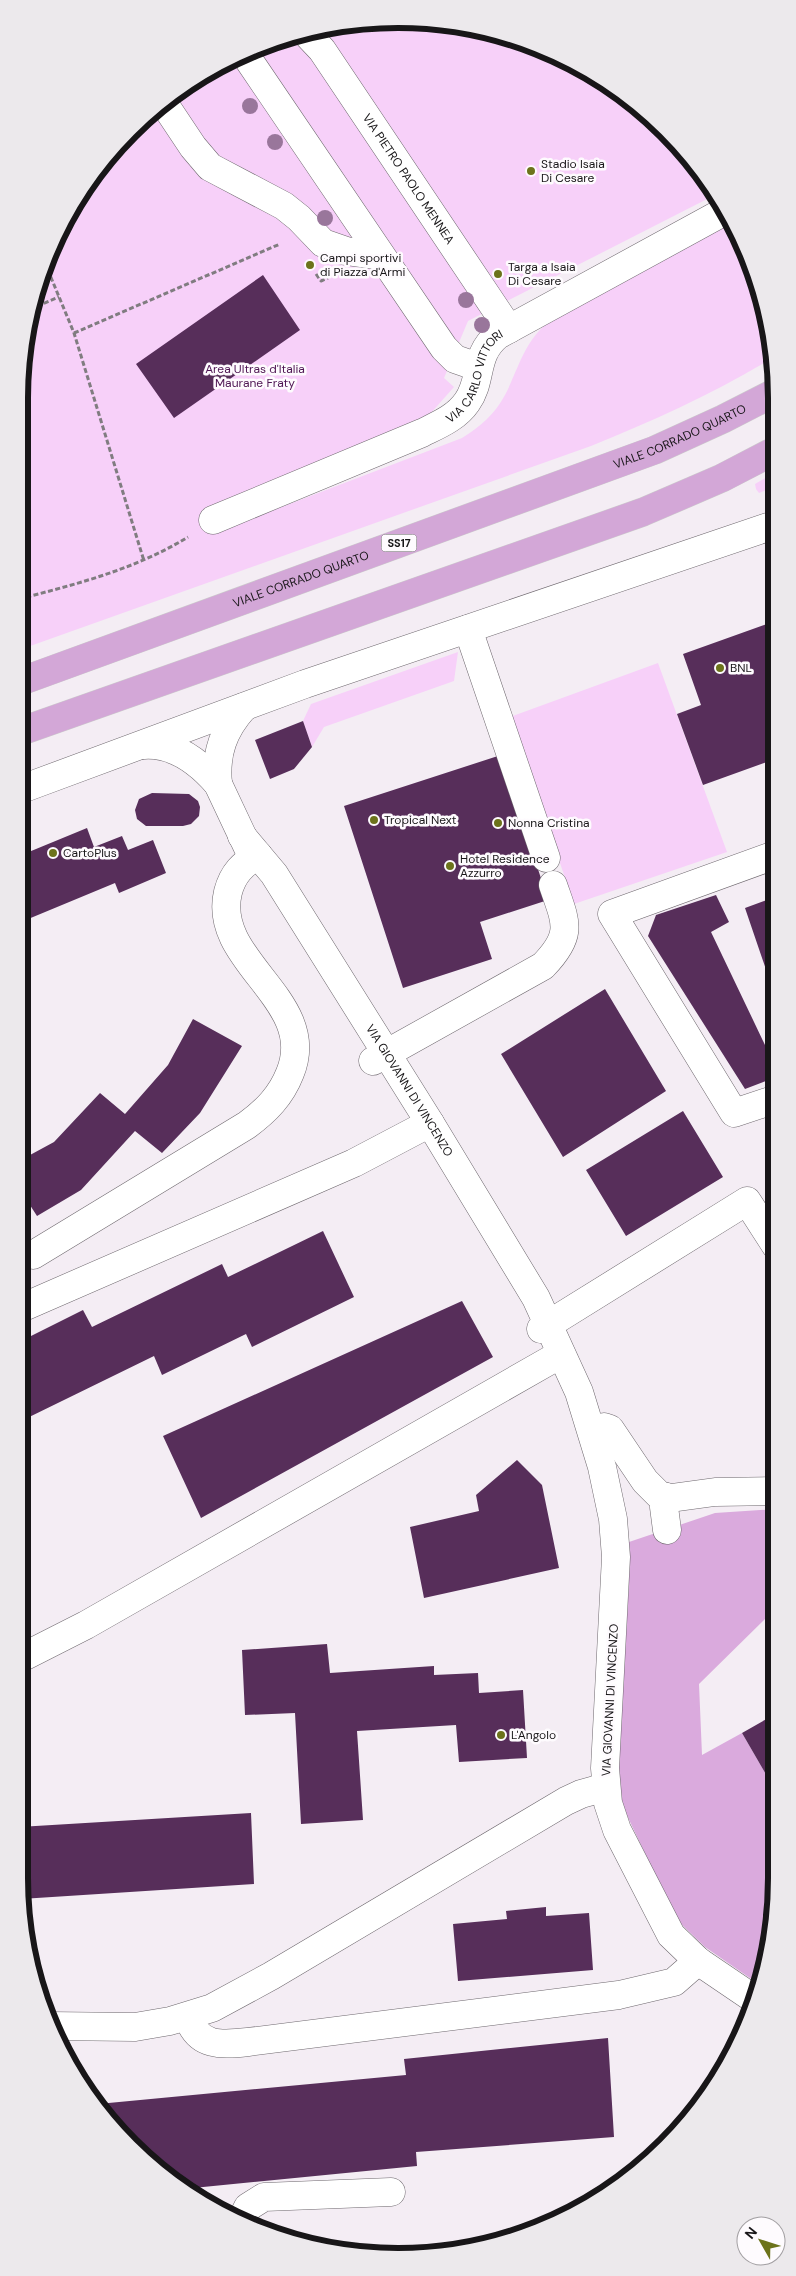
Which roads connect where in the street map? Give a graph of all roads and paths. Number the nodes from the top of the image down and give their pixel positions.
1 (310, 38) edge
2 (248, 59) edge
3 (167, 108) edge
4 (720, 214) edge
5 (287, 241) dead end
6 (381, 256) junction
7 (310, 268) dead end
8 (49, 273) edge
9 (330, 277) dead end
10 (59, 297) junction
11 (39, 305) edge
12 (509, 329) junction
13 (74, 333) junction
14 (478, 367) junction
15 (768, 396) edge
16 (768, 454) edge
17 (213, 520) joint
18 (768, 527) edge
19 (144, 561) junction
20 (28, 597) edge
21 (468, 629) junction
22 (28, 679) edge
23 (244, 708) junction
24 (28, 729) edge
25 (141, 746) junction
26 (218, 784) junction
27 (28, 787) edge
28 (251, 850) junction
29 (546, 858) dead end
30 (768, 858) edge
31 (553, 884) dead end
32 (380, 1057) junction
33 (768, 1102) edge
34 (423, 1126) junction
35 (768, 1234) edge
36 (33, 1255) dead end
37 (28, 1304) edge
38 (545, 1327) junction
39 (561, 1354) junction
40 (592, 1430) junction
41 (768, 1491) edge
42 (665, 1497) junction
43 (666, 1530) dead end
44 (28, 1654) edge
45 (606, 1787) junction
46 (698, 1961) junction
47 (749, 1996) edge
48 (188, 2017) junction
49 (59, 2026) edge
50 (391, 2192) dead end
51 (245, 2215) edge

1 - 12 street, VIA PIETRO PAOLO MENNEA
2 - 6 street
3 - 6 street
4 - 12 street, VIA CARLO VITTORI
5 - 13 path
6 - 14 street
7 - 9 path
8 - 10 path
10 - 11 path
10 - 13 path
12 - 14 street, VIA CARLO VITTORI
13 - 19 path
14 - 17 street, VIA CARLO VITTORI
15 - 22 main road, VIALE CORRADO QUARTO / SS17
16 - 24 main road
17 - 19 path
18 - 21 street
19 - 20 path
21 - 23 street
21 - 29 street
23 - 25 street
23 - 26 street, VIA GIOVANNI DI VINCENZO
25 - 26 street, VIA GIOVANNI DI VINCENZO
25 - 27 street
26 - 28 street, VIA GIOVANNI DI VINCENZO
28 - 32 street, VIA GIOVANNI DI VINCENZO
28 - 36 street
30 - 33 street
31 - 32 street
32 - 34 street, VIA GIOVANNI DI VINCENZO
34 - 37 street
34 - 38 street, VIA GIOVANNI DI VINCENZO
35 - 38 street
38 - 39 street, VIA GIOVANNI DI VINCENZO
39 - 40 street, VIA GIOVANNI DI VINCENZO
39 - 44 street
40 - 42 street
40 - 45 street, VIA GIOVANNI DI VINCENZO
41 - 42 street
42 - 43 street
45 - 46 street, VIA GIOVANNI DI VINCENZO
45 - 48 street
46 - 47 street, VIA GIOVANNI DI VINCENZO
46 - 48 street
48 - 49 street
50 - 51 street

